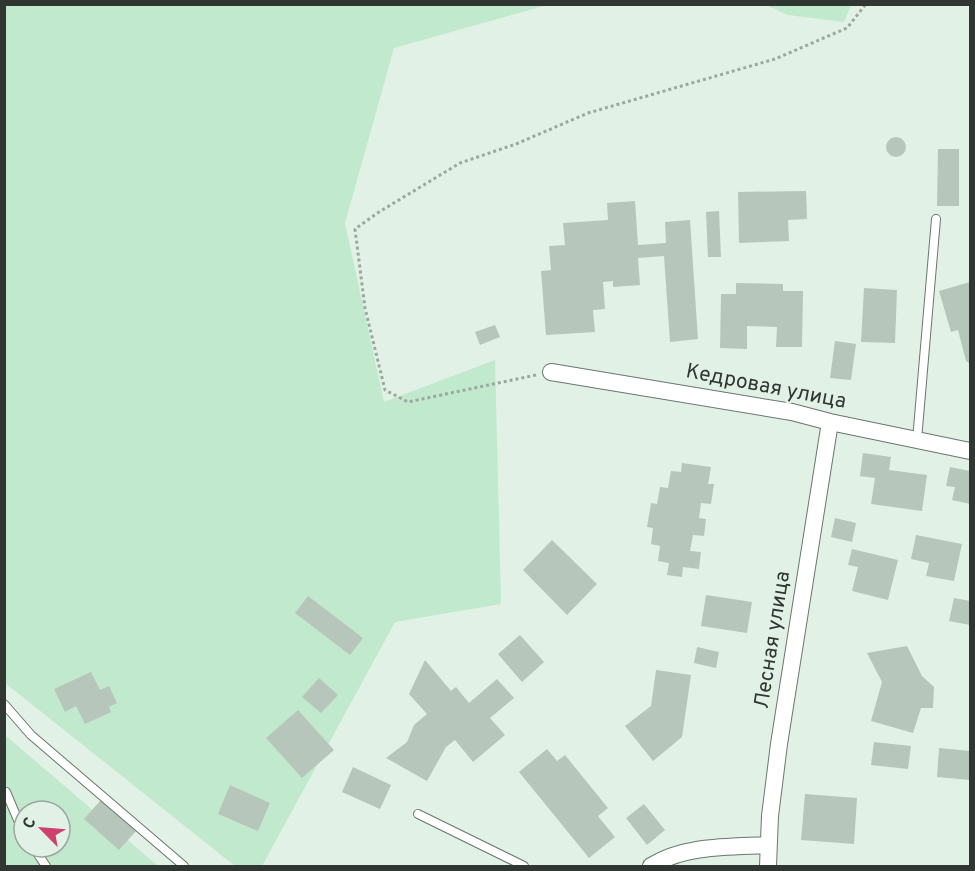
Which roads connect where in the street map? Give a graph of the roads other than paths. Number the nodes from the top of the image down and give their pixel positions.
1 (936, 219) dead end
2 (551, 372) road end
3 (831, 422) junction
4 (917, 440) junction
5 (970, 451) edge
6 (4, 704) edge
7 (6, 792) dead end
8 (12, 806) edge
9 (418, 814) dead end
10 (768, 845) junction
11 (183, 867) edge
12 (524, 867) edge
13 (651, 867) edge
14 (768, 867) edge

1 - 4 lane
2 - 3 street, Кедровая улица
3 - 4 street, Кедровая улица
3 - 10 street, Лесная улица
4 - 5 street, Кедровая улица
6 - 11 lane
7 - 8 lane
9 - 12 lane
10 - 13 street
10 - 14 street, Лесная улица

